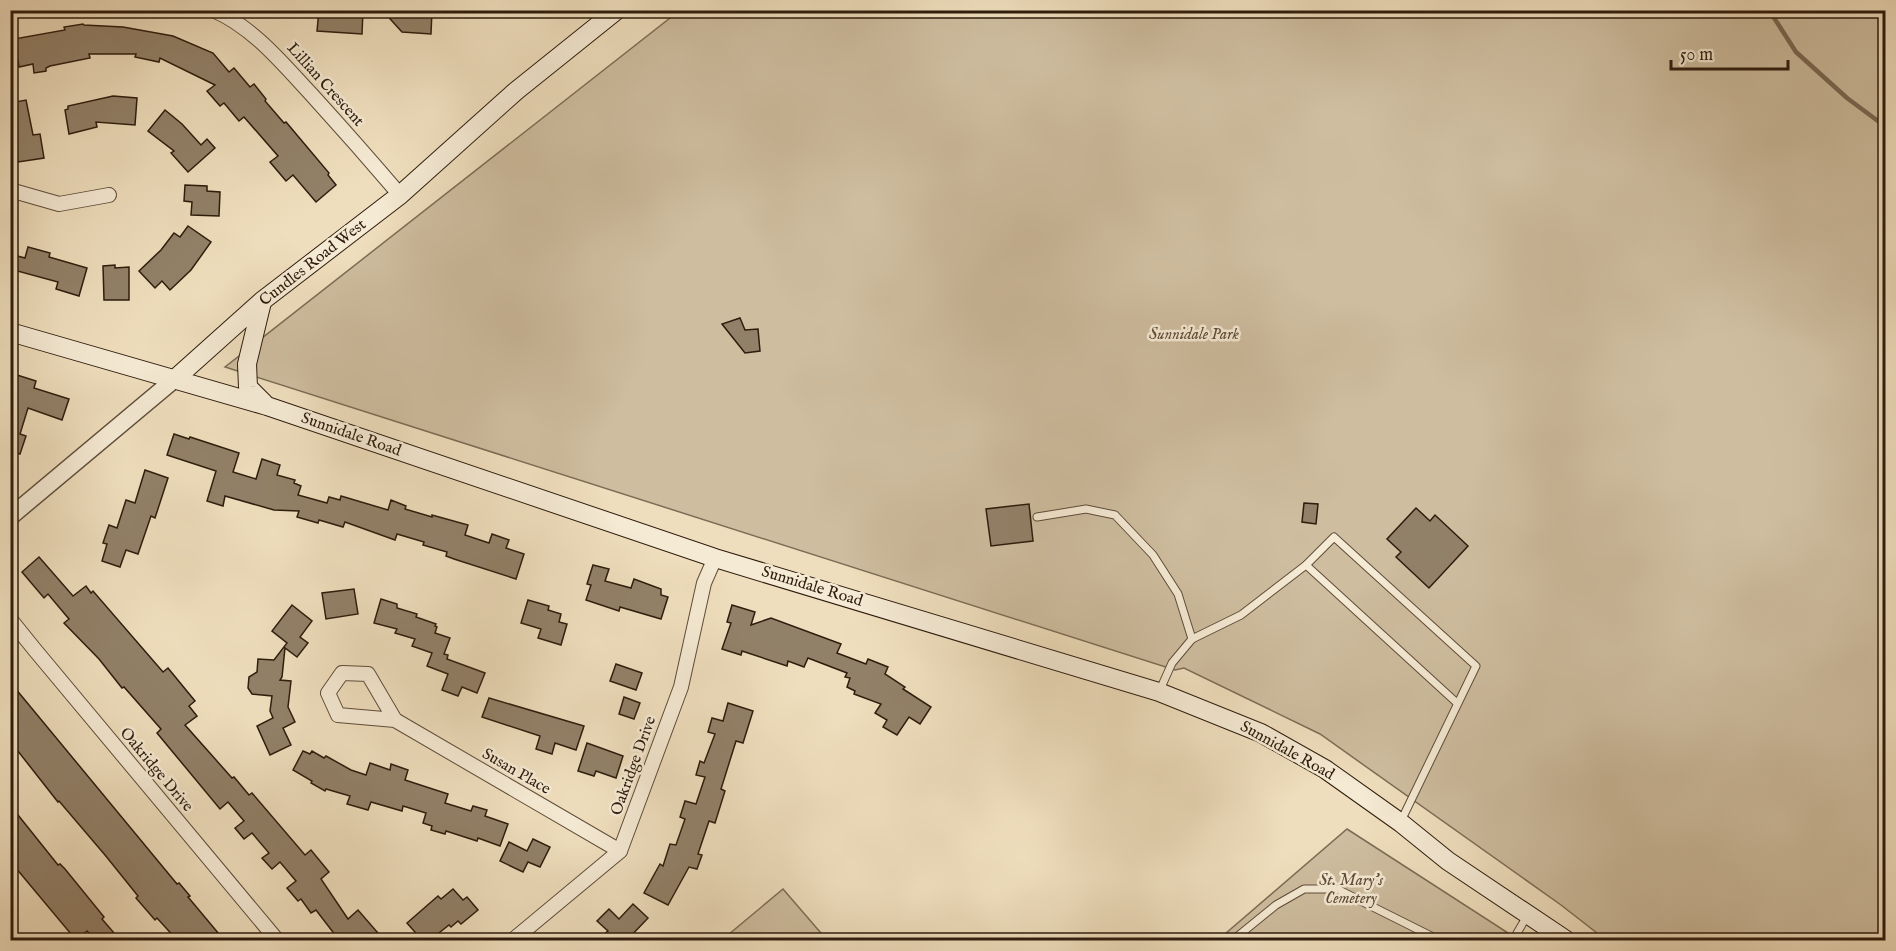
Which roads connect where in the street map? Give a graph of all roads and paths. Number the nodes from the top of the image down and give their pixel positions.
1 (213, 10) edge
2 (617, 10) edge
3 (10, 190) edge
4 (109, 195) dead end
5 (400, 195) junction
6 (262, 301) junction
7 (10, 332) edge
8 (176, 378) junction
9 (267, 406) junction
10 (10, 517) edge
11 (1037, 517) dead end
12 (715, 558) junction
13 (1306, 565) junction
14 (10, 619) edge
15 (1192, 639) junction
16 (1160, 692) junction
17 (1457, 703) junction
18 (395, 720) junction
19 (1401, 823) junction
20 (620, 852) junction
21 (1528, 914) junction
22 (277, 940) edge
23 (513, 940) edge
24 (1233, 940) edge
25 (1439, 940) edge
26 (1513, 940) edge
27 (1566, 940) edge

1 - 5 street, Lillian Crescent
2 - 5 main road, Cundles Road West
3 - 4 street
5 - 6 main road, Cundles Road West
6 - 8 main road, Cundles Road West
6 - 9 main road
7 - 8 main road, Sunnidale Road
8 - 9 main road, Sunnidale Road
8 - 10 street, Cundles Road West
9 - 12 main road, Sunnidale Road
11 - 15 lane
12 - 16 main road, Sunnidale Road
12 - 20 street, Oakridge Drive
13 - 15 lane
13 - 17 lane
13 - 17 lane
14 - 22 street, Oakridge Drive
15 - 16 lane
16 - 19 main road, Sunnidale Road
17 - 19 lane
18 - 18 street, Susan Place
18 - 20 street, Susan Place
19 - 21 main road, Sunnidale Road
20 - 23 street
21 - 26 lane
21 - 27 main road, Sunnidale Road
24 - 25 lane

